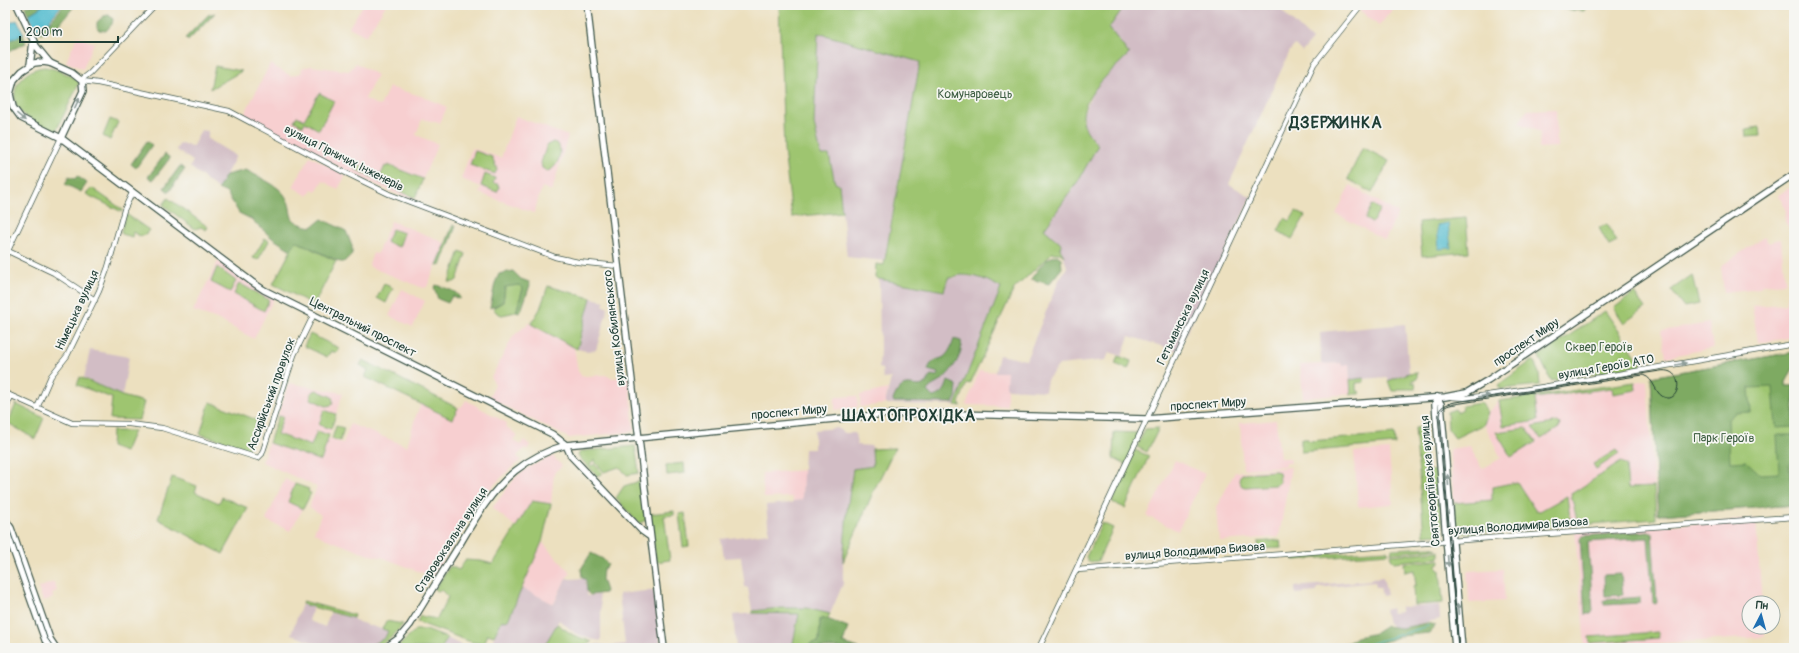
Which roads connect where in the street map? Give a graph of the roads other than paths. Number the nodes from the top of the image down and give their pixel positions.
1 (155, 5) edge
2 (586, 5) edge
3 (1361, 5) edge
4 (18, 7) edge
5 (32, 38) junction
6 (50, 63) junction
7 (30, 65) junction
8 (82, 81) junction
9 (61, 138) junction
10 (1794, 174) edge
11 (1791, 178) edge
12 (132, 193) junction
13 (8, 251) junction
14 (5, 257) edge
15 (618, 266) junction
16 (94, 300) junction
17 (314, 314) junction
18 (1794, 344) edge
19 (5, 393) edge
20 (11, 396) junction
21 (1438, 397) junction
22 (1445, 397) junction
23 (37, 408) junction
24 (5, 411) edge
25 (1146, 419) junction
26 (638, 437) junction
27 (566, 444) junction
28 (1794, 517) edge
29 (5, 520) edge
30 (5, 527) edge
31 (649, 536) junction
32 (1450, 541) junction
33 (1077, 570) junction
34 (51, 648) edge
35 (56, 648) edge
36 (385, 648) edge
37 (664, 648) edge
38 (1039, 648) edge
39 (1455, 648) edge
40 (1462, 648) edge

1 - 8 street
2 - 15 main road, вулиця Кобилянського
3 - 25 street, Гетьманська вулиця
4 - 5 main road
5 - 6 main road
5 - 7 main road
6 - 7 main road
6 - 8 main road
7 -> 9 main road
9 -> 8 main road
8 - 15 street, вулиця Гірничих Інженерів
9 - 12 main road, Центральний проспект
9 - 13 street
10 - 11 main road, проспект Миру
11 - 22 main road, проспект Миру
12 - 16 street, Німецька вулиця
12 - 17 main road, Центральний проспект
13 - 14 street
13 - 16 street
15 - 26 main road, вулиця Кобилянського
16 - 23 street, Німецька вулиця
17 - 23 street, Ассирійський провулок
17 - 27 main road, Центральний проспект
22 -> 18 street, вулиця Героїв АТО
19 - 20 street
20 - 23 street
20 - 24 street
21 - 22 main road, проспект Миру
21 - 25 main road, проспект Миру
21 - 32 main road, Святогеоргіївська вулиця
25 - 26 main road, проспект Миру
25 - 33 street, Гетьманська вулиця
26 - 27 main road, проспект Миру
26 - 31 main road, вулиця Кобилянського
27 - 31 main road, Центральний проспект
27 - 36 main road, Старовокзальна вулиця
28 - 32 street, вулиця Володимира Бизова
29 - 35 main road
30 - 34 main road
31 - 37 main road, вулиця Кобилянського
32 - 33 street, вулиця Володимира Бизова
32 -> 39 main road, Святогеоргіївська вулиця
40 -> 32 main road, Святогеоргіївська вулиця
33 - 38 street, Гетьманська вулиця

